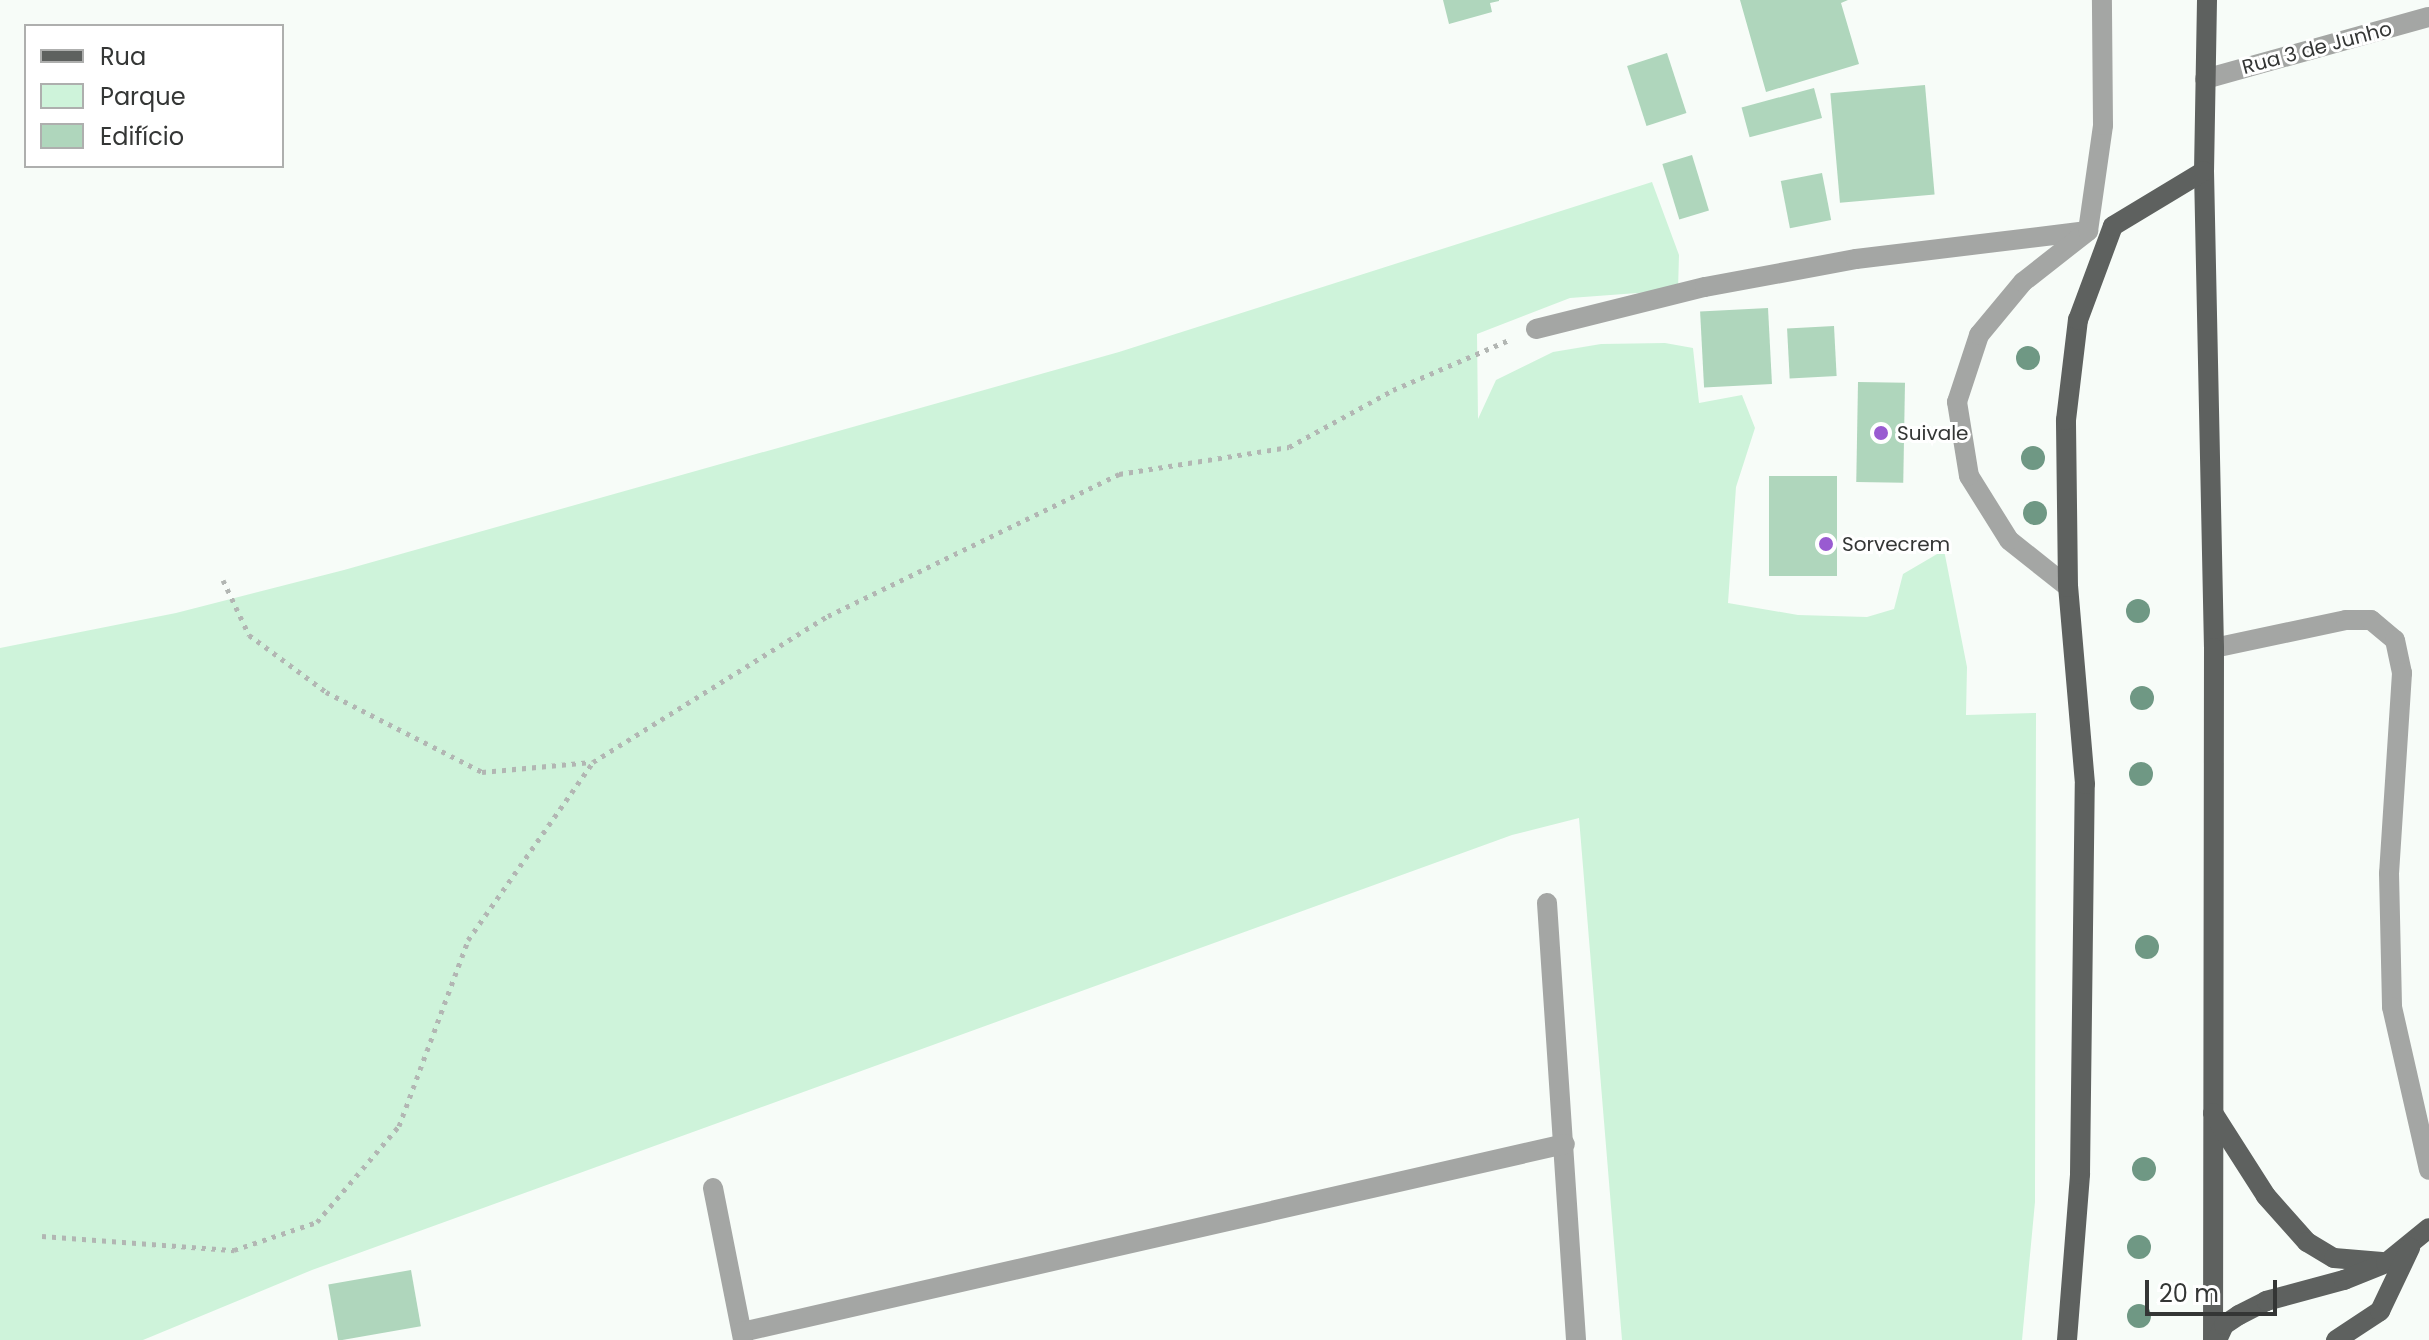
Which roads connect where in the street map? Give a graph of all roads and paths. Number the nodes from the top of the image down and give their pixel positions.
1 (2102, 0) edge
2 (2207, 0) edge
3 (2429, 0) edge
4 (2429, 17) edge
5 (2205, 79) junction
6 (2204, 171) junction
7 (2113, 226) junction
8 (2088, 231) junction
9 (1536, 329) joint
10 (223, 580) dead end
11 (2068, 587) junction
12 (2214, 648) junction
13 (593, 762) junction
14 (1547, 903) dead end
15 (2213, 1113) junction
16 (1565, 1144) junction
17 (2429, 1170) edge
18 (713, 1188) dead end
19 (2421, 1234) edge
20 (42, 1236) dead end
21 (2386, 1263) junction
22 (2380, 1311) junction
23 (742, 1336) edge
24 (1576, 1340) edge
25 (2067, 1340) edge
26 (2215, 1340) edge
27 (2336, 1340) edge
28 (2359, 1340) edge

1 - 8 street
2 - 5 main road
3 - 4 street
4 - 5 street, Rua 3 de Junho
5 - 6 main road
6 - 7 main road
6 - 12 main road
7 - 8 street
7 - 11 main road
8 - 9 street
8 - 11 street
9 - 13 path
10 - 13 path
11 - 25 main road
12 - 15 main road
12 - 17 street
13 - 20 path
14 - 16 street
15 - 21 main road
15 - 26 main road
16 - 23 street
16 - 24 street
18 - 23 street
19 - 21 main road
19 - 22 main road
21 - 26 main road
22 - 27 main road
22 - 28 main road

